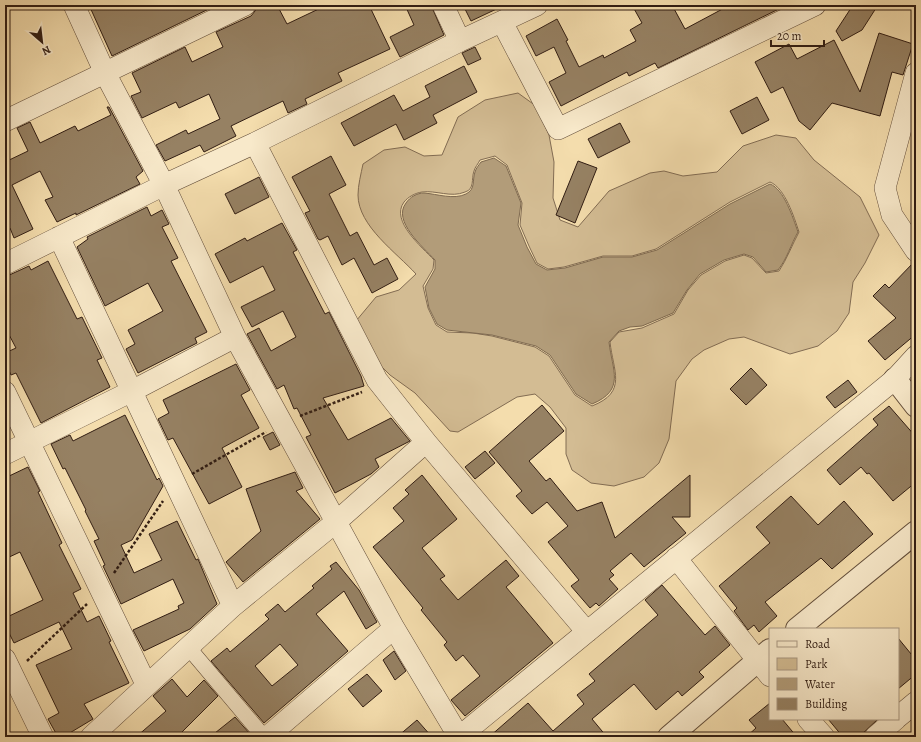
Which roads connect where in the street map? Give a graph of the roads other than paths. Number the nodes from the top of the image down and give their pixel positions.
1 (74, 5) edge
2 (246, 5) edge
3 (443, 5) edge
4 (537, 5) edge
5 (814, 5) edge
6 (502, 22) junction
7 (460, 41) junction
8 (105, 73) junction
9 (916, 73) edge
10 (5, 121) edge
11 (255, 143) junction
12 (164, 185) junction
13 (59, 238) junction
14 (916, 251) edge
15 (5, 264) edge
16 (235, 337) junction
17 (916, 356) edge
18 (895, 379) junction
19 (132, 391) junction
20 (5, 392) edge
21 (916, 406) edge
22 (29, 442) junction
23 (426, 442) junction
24 (5, 454) edge
25 (336, 522) junction
26 (916, 532) edge
27 (676, 558) junction
28 (233, 606) junction
29 (394, 628) junction
30 (797, 628) edge
31 (587, 632) junction
32 (188, 647) junction
33 (5, 659) edge
34 (766, 662) edge
35 (146, 684) junction
36 (916, 702) edge
37 (899, 716) edge
38 (809, 720) edge
39 (895, 720) edge
40 (43, 737) edge
41 (91, 737) edge
42 (264, 737) edge
43 (267, 737) edge
44 (459, 737) edge
45 (669, 737) edge
46 (824, 737) edge
47 (875, 737) edge

1 - 8 street
2 - 8 street
3 - 7 street
4 - 6 street
5 - 6 street
6 - 7 street
7 - 11 street
8 - 10 street
8 - 12 street
9 - 14 street
11 - 12 street
11 - 23 street
12 - 13 street
12 - 16 street
13 - 15 street
13 - 19 street
16 - 19 street
16 - 25 street
17 - 18 street
18 - 21 street
18 - 27 street
19 - 22 street
19 - 28 street
20 - 22 street
22 - 24 street
22 - 35 street
23 - 25 street
23 - 31 street
25 - 28 street
25 - 29 street
26 - 30 street
27 - 31 street
27 - 34 street
28 - 32 street
29 - 43 street
29 - 44 street
31 - 44 street
32 - 35 street
32 - 42 street
33 - 40 street
34 - 45 street
35 - 41 street
36 - 37 street
38 - 46 street
39 - 47 street

